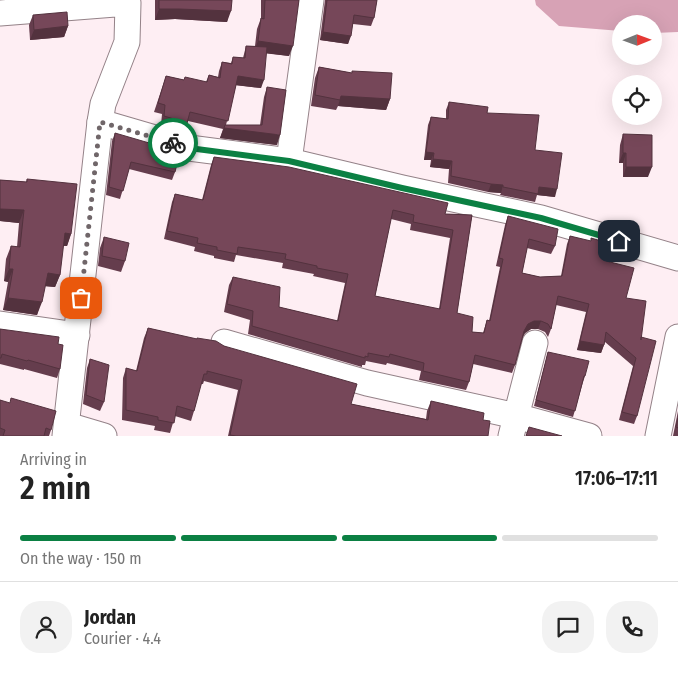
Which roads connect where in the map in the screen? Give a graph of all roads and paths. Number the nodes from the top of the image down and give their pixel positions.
1 (311, 0) edge
2 (0, 13) edge
3 (100, 122) junction
4 (289, 161) junction
5 (678, 258) edge
6 (0, 324) edge
7 (77, 335) junction
8 (678, 337) edge
9 (224, 342) dead end
10 (535, 343) dead end
11 (514, 426) edge
12 (66, 431) edge
13 (104, 436) edge
14 (589, 436) edge
15 (658, 436) edge

1 - 4 street
2 - 3 street
3 - 4 street
3 - 7 street
4 - 5 street
6 - 7 street
7 - 12 street
8 - 15 street
9 - 11 street
10 - 11 street
11 - 14 street
12 - 13 street

